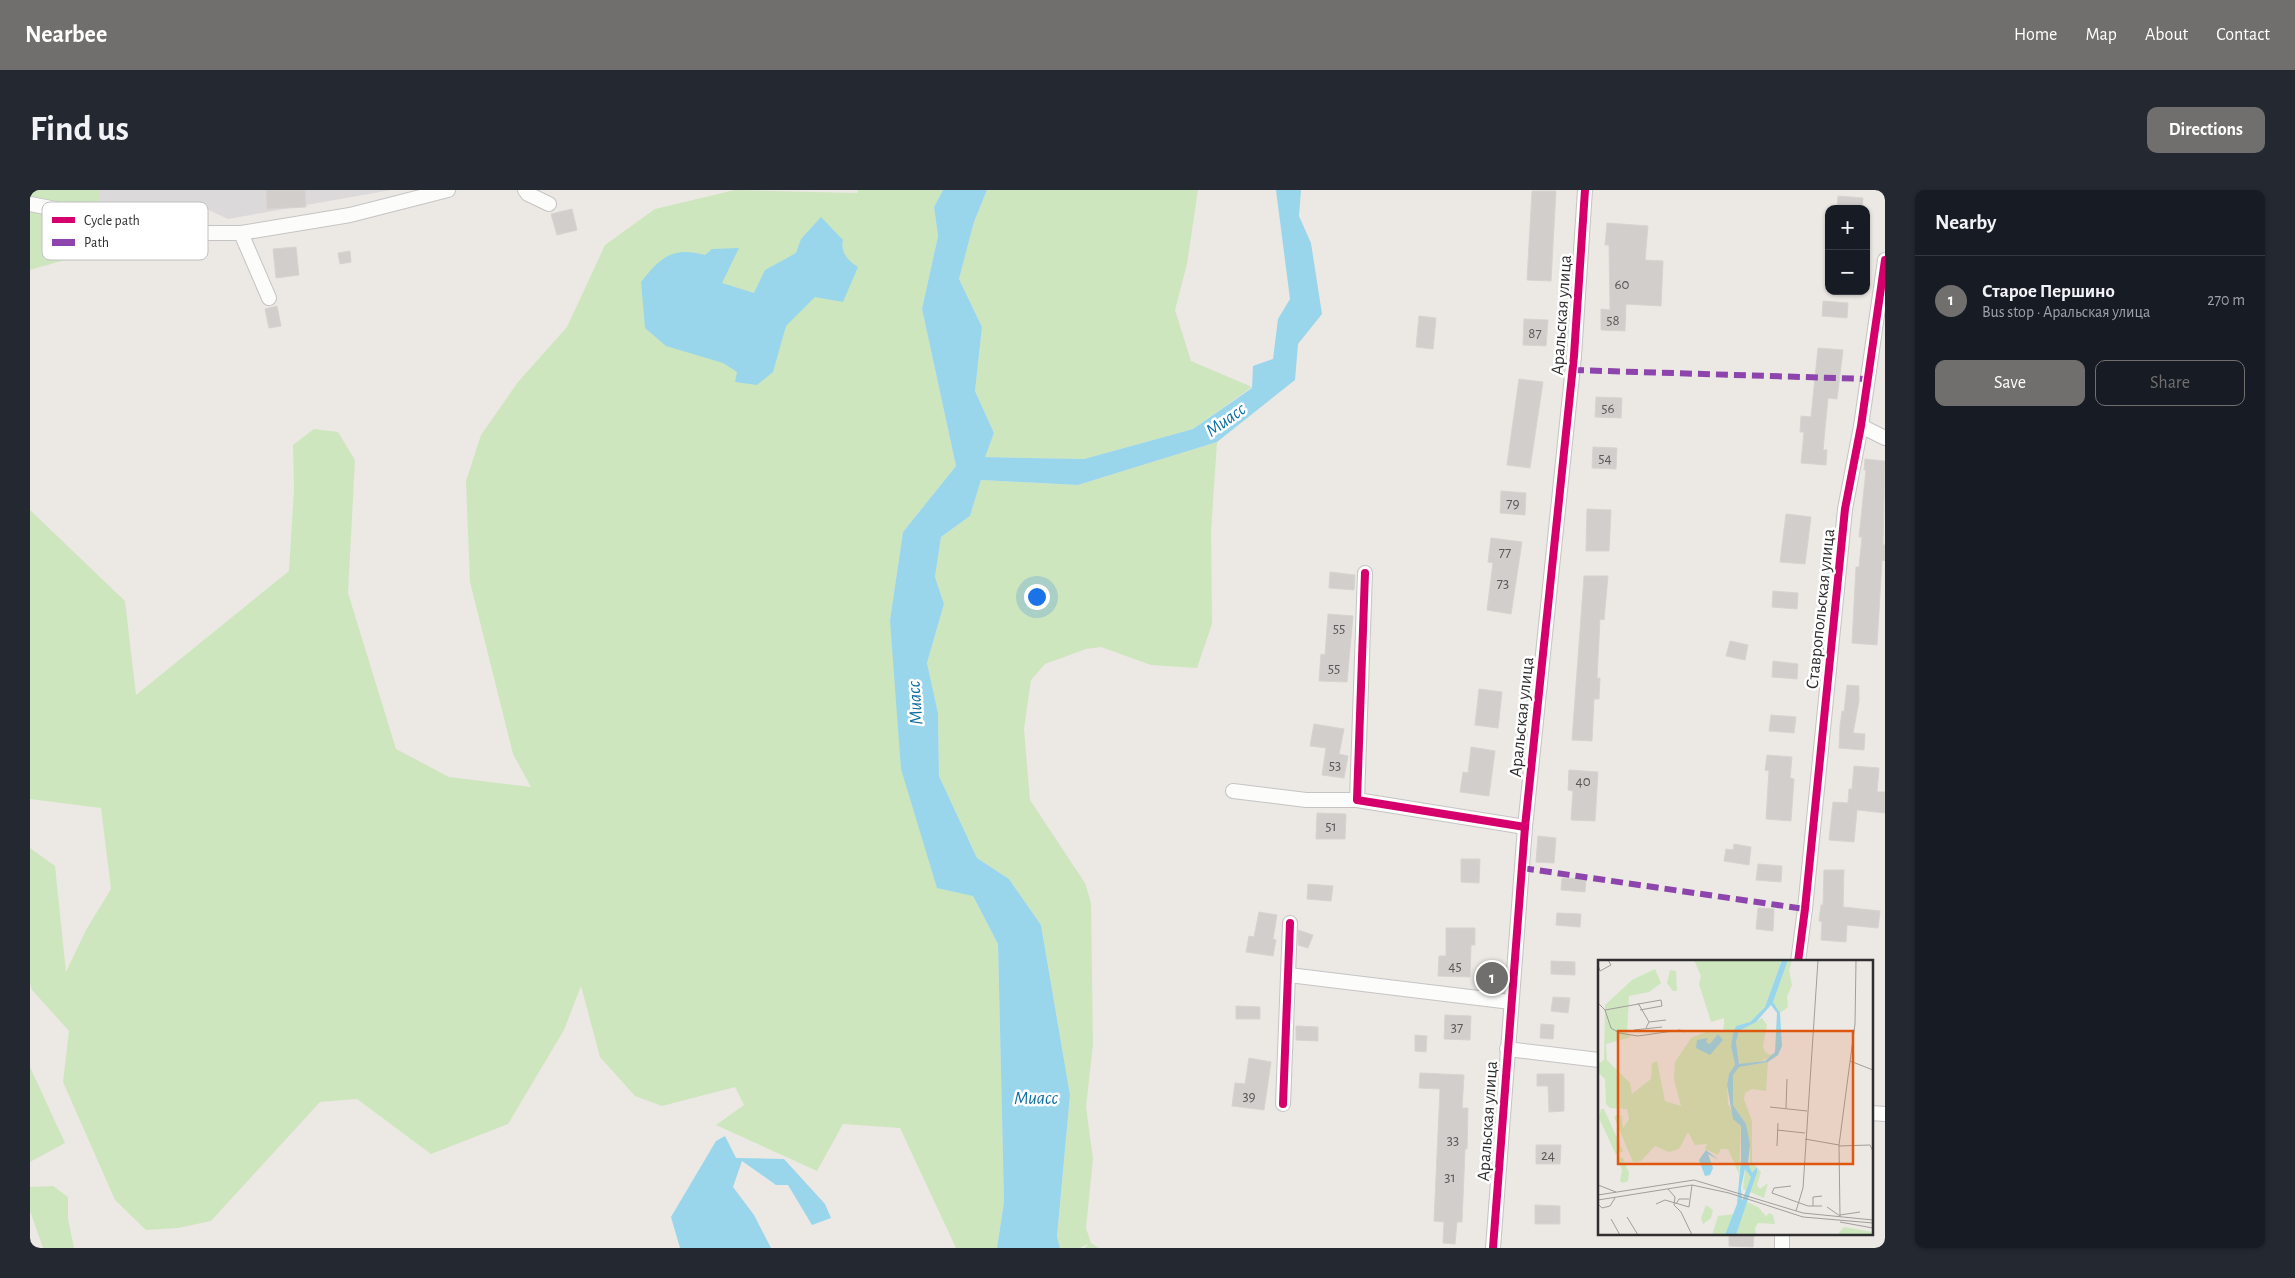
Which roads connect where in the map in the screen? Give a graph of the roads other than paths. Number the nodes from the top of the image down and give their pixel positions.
1 (448, 190) edge
2 (525, 190) edge
3 (1585, 190) edge
4 (549, 204) dead end
5 (208, 233) edge
6 (241, 233) junction
7 (1885, 260) edge
8 (270, 298) dead end
9 (1861, 426) junction
10 (1885, 438) edge
11 (1365, 573) dead end
12 (1233, 791) dead end
13 (1357, 800) junction
14 (1525, 827) junction
15 (1290, 923) dead end
16 (1798, 960) edge
17 (1289, 975) junction
18 (1511, 1002) junction
19 (1507, 1049) junction
20 (1598, 1060) edge
21 (1283, 1104) dead end
22 (1872, 1113) edge
23 (1885, 1114) edge
24 (1493, 1248) edge

1 - 6 street
2 - 4 street
3 - 14 street, Аральская улица
5 - 6 street
6 - 8 street
7 - 9 street, Ставропольская улица
9 - 10 street
9 - 16 street, Ставропольская улица
11 - 13 street
12 - 13 street
13 - 14 street
14 - 18 street, Аральская улица
15 - 17 street
17 - 18 street
17 - 21 street
18 - 19 street, Аральская улица
19 - 20 street
19 - 24 street, Аральская улица
22 - 23 street

